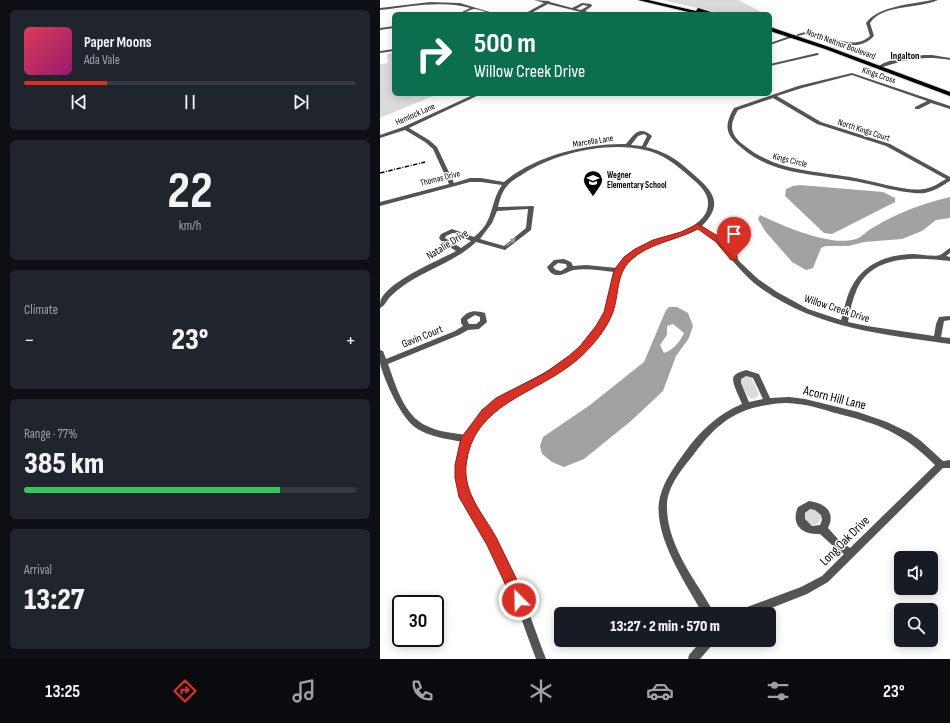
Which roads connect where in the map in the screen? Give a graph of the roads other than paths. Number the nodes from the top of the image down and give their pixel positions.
1 (536, 0) edge
2 (554, 0) edge
3 (641, 0) edge
4 (655, 0) edge
5 (936, 0) edge
6 (548, 3) junction
7 (474, 8) junction
8 (380, 9) edge
9 (572, 9) junction
10 (582, 11) junction
11 (465, 12) edge
12 (487, 12) edge
13 (530, 12) edge
14 (586, 12) edge
15 (696, 12) edge
16 (706, 12) edge
17 (392, 28) edge
18 (380, 29) edge
19 (772, 29) edge
20 (796, 36) junction
21 (772, 43) edge
22 (392, 50) edge
23 (380, 52) edge
24 (817, 54) dead end
25 (950, 59) edge
26 (772, 62) edge
27 (775, 64) junction
28 (772, 65) edge
29 (881, 67) junction
30 (802, 86) joint
31 (950, 93) edge
32 (474, 96) edge
33 (773, 96) junction
34 (930, 101) junction
35 (917, 108) dead end
36 (950, 108) edge
37 (405, 128) junction
38 (380, 137) edge
39 (628, 145) junction
40 (643, 148) junction
41 (950, 179) edge
42 (452, 184) junction
43 (505, 184) junction
44 (380, 204) edge
45 (495, 209) junction
46 (698, 226) junction
47 (476, 240) junction
48 (950, 250) edge
49 (461, 251) junction
50 (941, 257) junction
51 (950, 258) edge
52 (570, 268) dead end
53 (618, 270) junction
54 (381, 303) edge
55 (950, 318) edge
56 (844, 324) junction
57 (467, 327) dead end
58 (937, 338) junction
59 (950, 341) edge
60 (380, 353) edge
61 (384, 363) junction
62 (768, 401) junction
63 (747, 406) junction
64 (467, 438) junction
65 (945, 465) edge
66 (822, 529) dead end
67 (850, 553) junction
68 (705, 607) edge
69 (763, 607) edge
70 (703, 647) edge
71 (541, 659) edge
72 (693, 659) edge

1 - 6 street
2 - 6 street
3 - 15 main road
4 - 16 main road
5 - 20 street
6 - 9 street
6 - 13 street
7 - 8 street
7 - 11 street
7 - 12 street
9 - 10 street
9 - 10 street
10 - 14 street
17 - 18 street
19 - 20 main road, North Neltnor Boulevard
20 - 21 street
20 - 29 main road, North Neltnor Boulevard
22 - 23 street
24 - 27 street
25 - 29 street
26 - 27 street
27 - 28 street
29 - 31 main road, North Neltnor Boulevard
30 - 33 street, Kings Circle
30 - 34 street, Kings Cross
32 - 37 street, Hemlock Lane
33 - 41 street, North Kings Court
33 - 41 street, Kings Circle
34 - 35 street
34 - 36 street, Kings Cross
37 - 38 street, Hemlock Lane
37 - 42 street
39 - 40 street, Marcella Lane
39 - 40 street
39 - 43 street, Marcella Lane
40 - 46 street, Marcella Lane
42 - 43 street, Thomas Drive
42 - 44 street, Thomas Drive
43 - 45 street, Natalie Drive
45 - 47 street, Natalie Drive
47 -> 45 street
46 - 53 street
46 - 56 street, Willow Creek Drive
47 - 49 street, Natalie Drive
47 - 49 street
48 - 50 street
49 - 54 street, Natalie Drive
50 - 51 street
50 - 56 street
52 - 53 street
53 - 64 street
55 - 58 street
56 - 58 street, Willow Creek Drive
57 - 61 street, Gavin Court
58 - 59 street, Willow Creek Drive
60 - 61 street
61 - 64 street
62 - 63 street, Acorn Hill Lane
62 - 63 street
62 - 65 street, Acorn Hill Lane
63 - 68 street, Acorn Hill Lane
64 - 71 street
65 - 67 street, Long Oak Drive
66 - 67 street
67 - 69 street, Long Oak Drive
70 - 72 street

